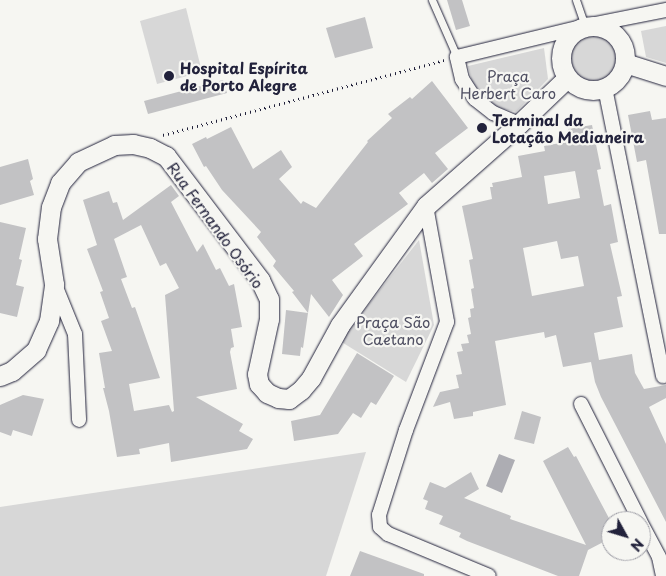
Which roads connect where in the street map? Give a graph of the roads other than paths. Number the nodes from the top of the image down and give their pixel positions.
1 (432, 0) edge
2 (576, 0) edge
3 (666, 10) edge
4 (585, 26) junction
5 (457, 57) junction
6 (625, 63) junction
7 (666, 76) edge
8 (567, 78) junction
9 (605, 88) junction
10 (520, 124) junction
11 (426, 206) junction
12 (54, 284) junction
13 (0, 376) edge
14 (663, 376) dead end
15 (581, 404) dead end
16 (79, 420) dead end
17 (635, 511) edge
18 (651, 541) edge
19 (489, 576) edge
20 (664, 576) edge

1 - 5 lane
2 - 4 lane
3 - 4 street
4 - 5 street
4 - 6 street
4 - 8 street
5 - 10 street
6 - 7 street
6 - 9 street
8 - 9 street
8 - 10 street, Rua Fernando Osório
9 - 14 street
10 - 11 street, Rua Fernando Osório
11 - 12 street, Rua Fernando Osório
11 - 19 street
12 - 13 street, Rua Fernando Osório
12 - 16 street, Rua Fernando Osório
15 - 17 street
18 - 20 street

